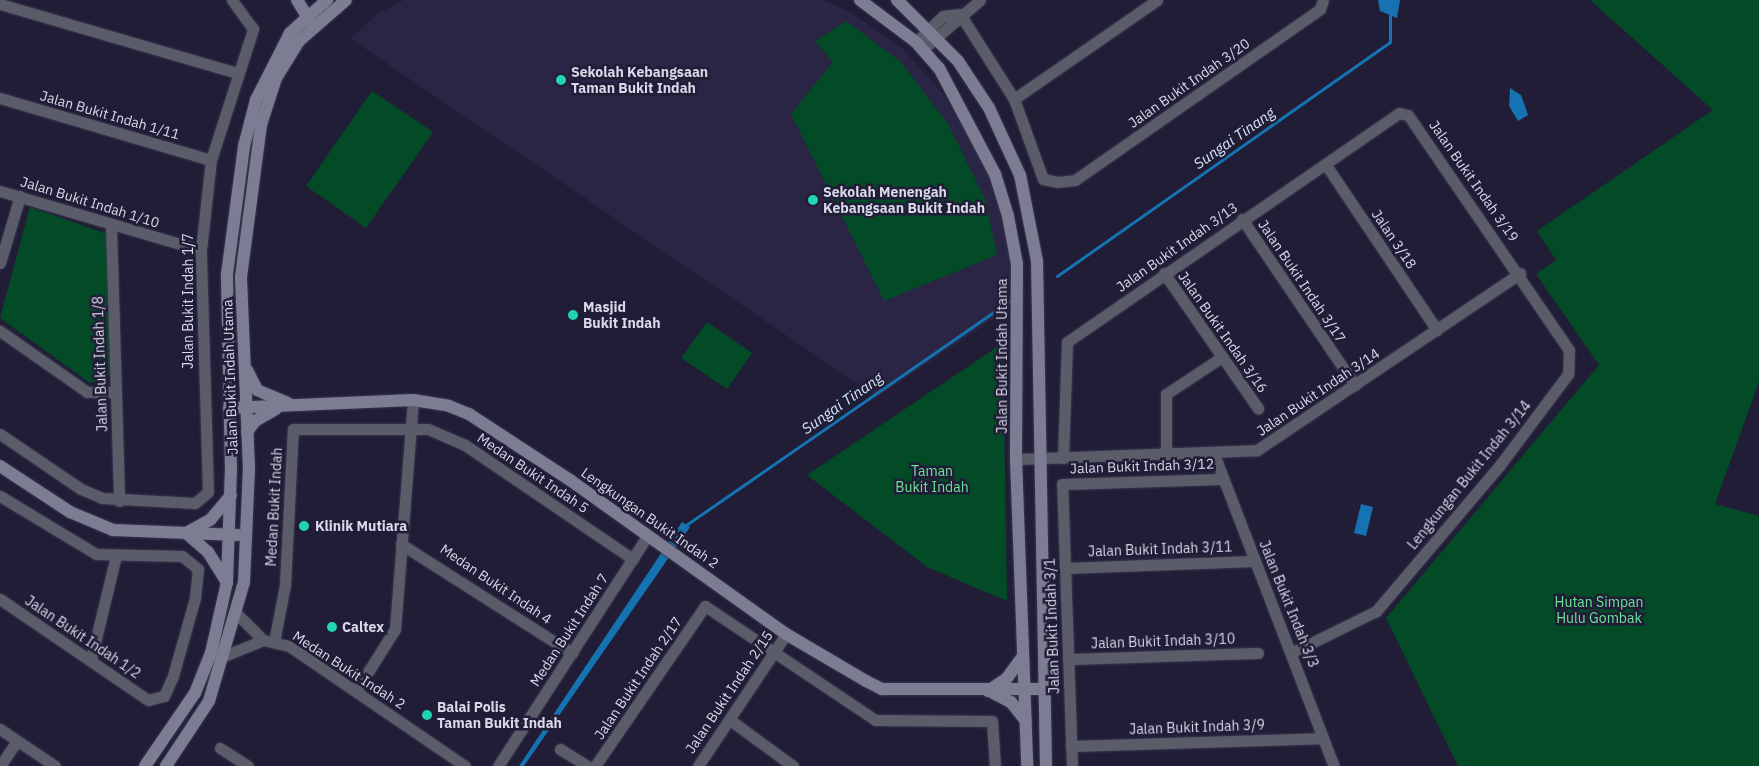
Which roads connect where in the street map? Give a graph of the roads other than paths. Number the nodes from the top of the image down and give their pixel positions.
1 (232, 0) edge
2 (297, 0) edge
3 (327, 0) edge
4 (346, 0) edge
5 (860, 0) edge
6 (897, 0) edge
7 (980, 0) edge
8 (1157, 0) edge
9 (0, 4) edge
10 (1322, 5) edge
11 (960, 14) junction
12 (310, 20) junction
13 (932, 33) junction
14 (919, 45) junction
15 (237, 73) junction
16 (0, 98) edge
17 (1014, 100) junction
18 (1400, 113) joint
19 (211, 160) junction
20 (1326, 165) junction
21 (0, 191) edge
22 (20, 196) junction
23 (1242, 220) junction
24 (111, 226) junction
25 (201, 250) junction
26 (0, 263) edge
27 (1164, 273) junction
28 (1520, 273) junction
29 (1438, 330) junction
30 (0, 331) edge
31 (1222, 358) junction
32 (245, 366) junction
33 (1355, 384) junction
34 (116, 392) junction
35 (413, 400) junction
36 (293, 406) junction
37 (246, 407) junction
38 (229, 408) junction
39 (1258, 408) dead end
40 (410, 429) junction
41 (247, 432) junction
42 (0, 434) edge
43 (1214, 454) junction
44 (1166, 455) junction
45 (1063, 458) junction
46 (1016, 459) junction
47 (1037, 459) junction
48 (0, 466) edge
49 (1223, 479) junction
50 (1062, 484) joint
51 (231, 495) junction
52 (0, 496) edge
53 (119, 501) junction
54 (186, 533) junction
55 (247, 534) junction
56 (229, 535) junction
57 (648, 535) junction
58 (401, 544) junction
59 (116, 556) junction
60 (633, 559) junction
61 (1255, 561) junction
62 (1065, 568) junction
63 (227, 582) junction
64 (0, 599) edge
65 (237, 614) junction
66 (786, 634) junction
67 (268, 641) junction
68 (773, 652) junction
69 (1293, 652) junction
70 (572, 653) junction
71 (1258, 653) dead end
72 (224, 656) junction
73 (1023, 656) junction
74 (90, 658) junction
75 (1068, 659) junction
76 (1044, 689) junction
77 (1024, 690) junction
78 (356, 691) junction
79 (986, 692) junction
80 (730, 720) junction
81 (1026, 721) junction
82 (0, 729) edge
83 (1323, 738) junction
84 (17, 741) junction
85 (1071, 746) junction
86 (220, 748) dead end
87 (560, 749) dead end
88 (0, 766) edge
89 (55, 766) edge
90 (145, 766) edge
91 (166, 766) edge
92 (248, 766) edge
93 (465, 766) edge
94 (498, 766) edge
95 (587, 766) edge
96 (595, 766) edge
97 (698, 766) edge
98 (793, 766) edge
99 (995, 766) edge
100 (1027, 766) edge
101 (1046, 766) edge
102 (1072, 766) edge
103 (1334, 766) edge

1 - 15 street, Jalan Bukit Indah 1/7
2 - 12 street
3 - 12 street, Jalan Bukit Indah Utama
4 - 12 street, Jalan Bukit Indah Utama
5 - 14 street, Jalan Bukit Indah Utama
6 - 13 street
7 - 11 street
8 - 17 street
9 - 15 street
10 - 17 street, Jalan Bukit Indah 3/20
11 - 13 street
11 - 17 street
12 - 32 street, Jalan Bukit Indah Utama
12 - 38 street, Jalan Bukit Indah Utama
13 - 14 street
13 - 47 street
14 - 46 street, Jalan Bukit Indah Utama
15 - 19 street, Jalan Bukit Indah 1/7
16 - 19 street, Jalan Bukit Indah 1/11
18 - 20 street, Jalan Bukit Indah 3/13
18 - 28 street, Jalan Bukit Indah 3/19
19 - 25 street, Jalan Bukit Indah 1/7
20 - 23 street, Jalan Bukit Indah 3/13
20 - 29 street, Jalan 3/18
21 - 22 street, Jalan Bukit Indah 1/10
22 - 24 street, Jalan Bukit Indah 1/10
22 - 26 street
23 - 27 street, Jalan Bukit Indah 3/13
23 - 33 street, Jalan Bukit Indah 3/17
24 - 25 street, Jalan Bukit Indah 1/10
24 - 34 street, Jalan Bukit Indah 1/8
25 - 53 street, Jalan Bukit Indah 1/7
27 - 31 street, Jalan Bukit Indah 3/16
27 - 45 street, Jalan Bukit Indah 3/13
28 - 29 street, Jalan Bukit Indah 3/14
28 - 69 street, Lengkungan Bukit Indah 3/14
29 - 33 street, Jalan Bukit Indah 3/14
30 - 34 street
31 - 39 street, Jalan Bukit Indah 3/16
31 - 44 street
32 - 36 street
32 - 37 street, Jalan Bukit Indah Utama
33 - 43 street, Jalan Bukit Indah 3/14
34 - 53 street, Jalan Bukit Indah 1/8
35 - 36 street, Lengkungan Bukit Indah 2
35 - 40 street
35 - 57 street, Lengkungan Bukit Indah 2
36 - 37 street, Lengkungan Bukit Indah 2
36 - 41 street
37 - 38 street, Lengkungan Bukit Indah 2
37 - 41 street, Jalan Bukit Indah Utama
38 - 51 street, Jalan Bukit Indah Utama
40 - 58 street
40 - 60 street, Medan Bukit Indah 5
40 - 67 street, Medan Bukit Indah
41 - 55 street, Jalan Bukit Indah Utama
42 - 53 street
43 - 44 street, Jalan Bukit Indah 3/14
43 - 49 street, Jalan Bukit Indah 3/3
44 - 45 street, Jalan Bukit Indah 3/14
45 - 47 street, Jalan Bukit Indah 3/14
46 - 47 street, Jalan Bukit Indah 3/14
46 - 73 street, Jalan Bukit Indah Utama
47 - 76 street
48 - 54 street
49 - 50 street, Jalan Bukit Indah 3/12
49 - 61 street, Jalan Bukit Indah 3/3
50 - 62 street, Jalan Bukit Indah 3/1
51 - 54 street
51 - 56 street, Jalan Bukit Indah Utama
52 - 59 street
54 - 56 street
54 - 63 street
55 - 56 street
55 - 65 street, Jalan Bukit Indah Utama
56 - 63 street, Jalan Bukit Indah Utama
57 - 60 street, Medan Bukit Indah 7
57 - 66 street, Lengkungan Bukit Indah 2
58 - 70 street, Medan Bukit Indah 4
58 - 78 street
59 - 74 street
59 - 74 street, Jalan Bukit Indah 1/2
60 - 70 street, Medan Bukit Indah 7
61 - 62 street, Jalan Bukit Indah 3/11
61 - 69 street, Jalan Bukit Indah 3/3
62 - 75 street, Jalan Bukit Indah 3/1
63 - 90 street, Jalan Bukit Indah Utama
64 - 74 street, Jalan Bukit Indah 1/2
65 - 67 street, Medan Bukit Indah 2
65 - 72 street, Jalan Bukit Indah Utama
66 - 68 street, Jalan Bukit Indah 2/15
66 - 79 street, Lengkungan Bukit Indah 2
67 - 72 street
67 - 78 street, Medan Bukit Indah 2
68 - 80 street, Jalan Bukit Indah 2/15
68 - 96 street, Jalan Bukit Indah 2/17
68 - 99 street
69 - 83 street, Jalan Bukit Indah 3/3
70 - 94 street, Medan Bukit Indah 7
71 - 75 street, Jalan Bukit Indah 3/10
72 - 91 street, Jalan Bukit Indah Utama
73 - 77 street, Jalan Bukit Indah Utama
73 - 79 street
75 - 85 street, Jalan Bukit Indah 3/1
76 - 77 street, Lengkungan Bukit Indah 2
76 - 101 street
77 - 79 street, Lengkungan Bukit Indah 2
77 - 81 street, Jalan Bukit Indah Utama
78 - 93 street, Medan Bukit Indah 2
79 - 81 street
80 - 97 street, Jalan Bukit Indah 2/15
80 - 98 street
81 - 100 street, Jalan Bukit Indah Utama
82 - 84 street
83 - 85 street, Jalan Bukit Indah 3/9
83 - 103 street, Jalan Bukit Indah 3/3
84 - 88 street
84 - 89 street
85 - 102 street, Jalan Bukit Indah 3/1
86 - 92 street
87 - 95 street

